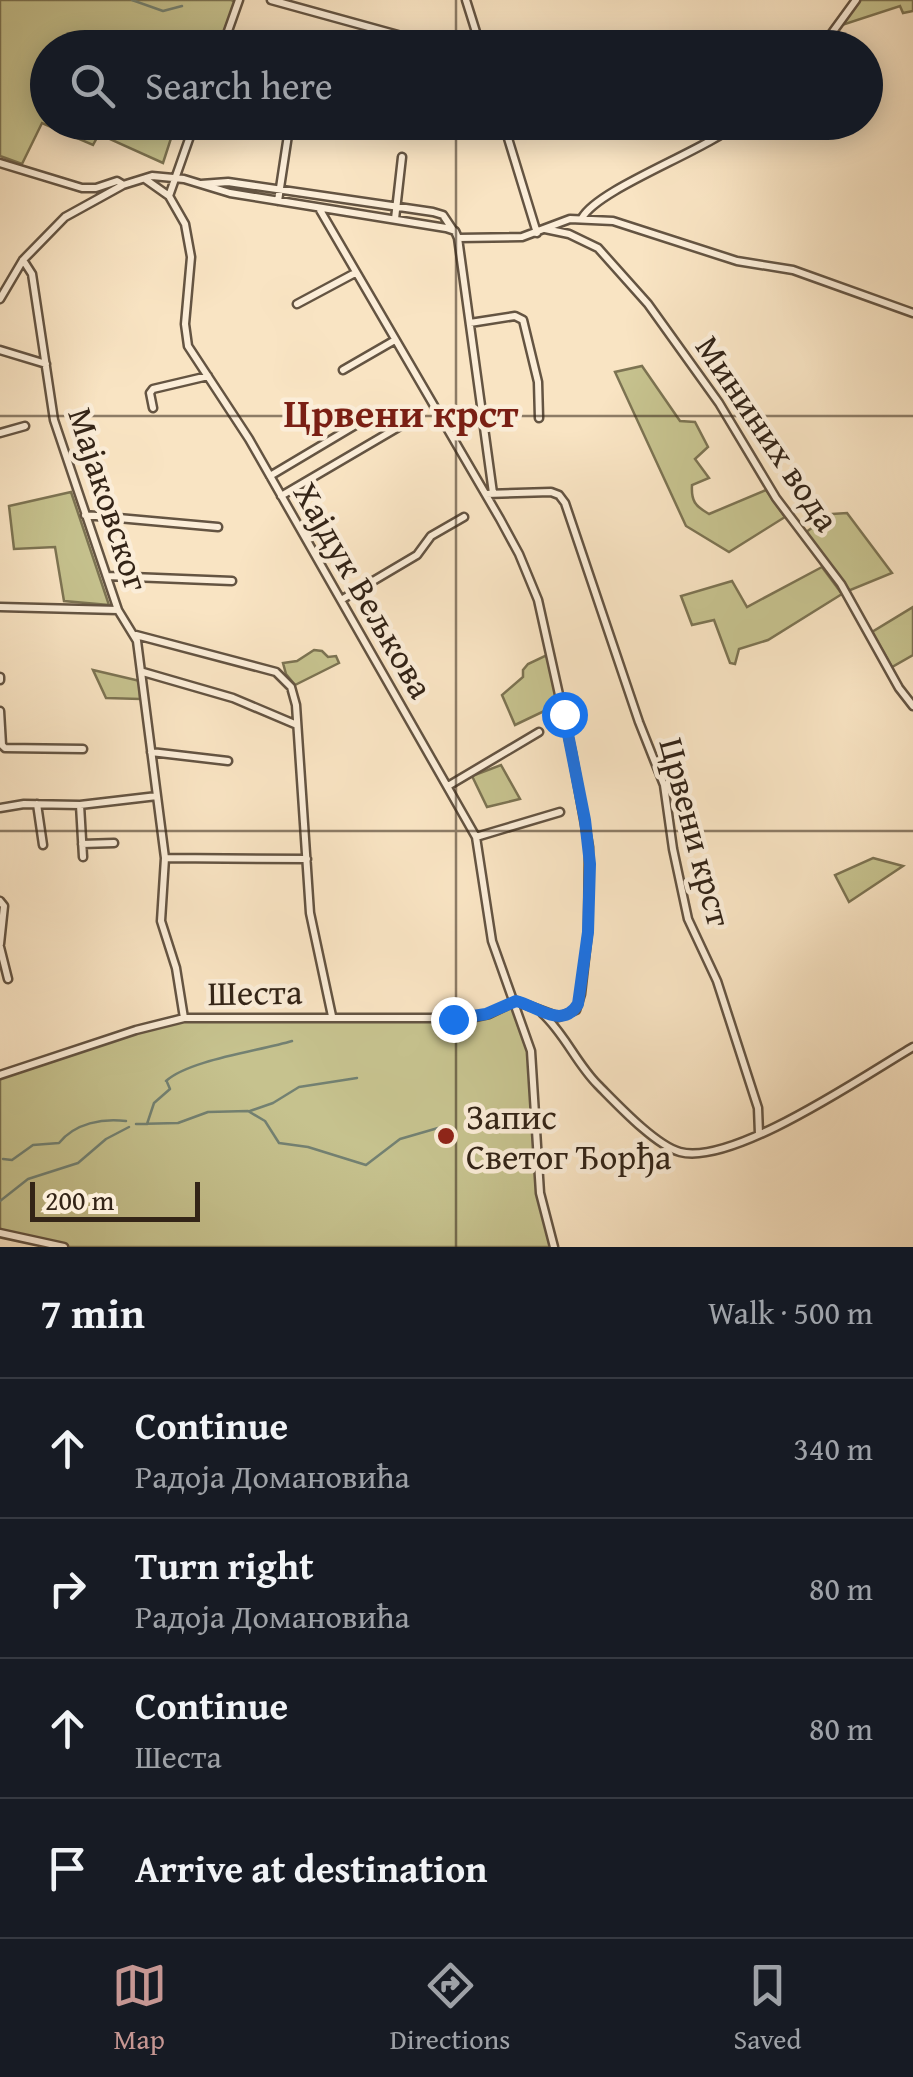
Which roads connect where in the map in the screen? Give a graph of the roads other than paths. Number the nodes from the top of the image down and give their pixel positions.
1 (238, 0) edge
2 (271, 0) edge
3 (466, 0) edge
4 (856, 0) edge
5 (228, 30) edge
6 (380, 30) edge
7 (475, 30) edge
8 (834, 30) edge
9 (188, 140) edge
10 (287, 140) edge
11 (508, 140) edge
12 (714, 140) edge
13 (402, 158) dead end
14 (0, 163) edge
15 (175, 178) junction
16 (146, 180) junction
17 (200, 184) junction
18 (122, 185) junction
19 (280, 190) junction
20 (170, 196) junction
21 (278, 201) junction
22 (396, 205) junction
23 (319, 209) junction
24 (582, 218) junction
25 (394, 219) junction
26 (540, 231) junction
27 (455, 234) junction
28 (23, 260) junction
29 (355, 273) junction
30 (0, 299) edge
31 (296, 304) dead end
32 (913, 314) edge
33 (470, 322) junction
34 (395, 340) junction
35 (0, 350) edge
36 (46, 364) junction
37 (343, 370) dead end
38 (208, 376) junction
39 (153, 408) dead end
40 (370, 417) dead end
41 (539, 418) dead end
42 (402, 425) dead end
43 (25, 426) dead end
44 (0, 433) edge
45 (270, 476) junction
46 (489, 493) junction
47 (281, 496) junction
48 (86, 516) junction
49 (464, 517) dead end
50 (218, 526) dead end
51 (107, 576) junction
52 (232, 581) dead end
53 (341, 600) junction
54 (0, 607) edge
55 (118, 610) junction
56 (135, 635) junction
57 (143, 672) junction
58 (913, 706) edge
59 (0, 711) edge
60 (297, 725) junction
61 (539, 732) dead end
62 (82, 749) dead end
63 (151, 752) junction
64 (228, 760) dead end
65 (448, 786) junction
66 (157, 796) junction
67 (37, 804) junction
68 (80, 805) junction
69 (0, 808) edge
70 (560, 812) dead end
71 (476, 836) junction
72 (114, 843) dead end
73 (82, 844) junction
74 (43, 845) dead end
75 (82, 857) dead end
76 (165, 858) junction
77 (307, 859) junction
78 (0, 902) edge
79 (0, 945) edge
80 (8, 979) dead end
81 (516, 1001) junction
82 (542, 1012) junction
83 (332, 1016) junction
84 (184, 1018) junction
85 (913, 1046) edge
86 (0, 1075) edge
87 (760, 1134) junction
88 (0, 1233) edge
89 (34, 1244) edge
90 (64, 1247) edge
91 (554, 1247) edge

1 - 5 street
2 - 6 street
3 - 7 street
4 - 8 street
9 - 15 street
10 - 19 street
11 - 26 street
12 - 24 street
13 - 22 street
14 - 18 street
15 - 16 street
15 - 17 street
15 - 20 street
16 - 18 street
16 - 20 street
17 - 19 street
17 - 21 street
18 - 28 street
19 - 21 street
19 - 22 street
20 - 38 street, Хајдук Вељкова
21 - 23 street
22 - 25 street
22 - 27 street
23 - 25 street
23 - 29 street
24 - 26 street
24 - 32 street
25 - 27 street
26 - 27 street
26 - 58 street, Мининих вода
27 - 33 street
28 - 30 street
28 - 36 street, Мајаковског
29 - 31 street
29 - 34 street
33 - 41 street
33 - 46 street
34 - 37 street
34 - 46 street
35 - 36 street
36 - 48 street, Мајаковског
38 - 39 street
38 - 45 street, Хајдук Вељкова
40 - 45 street
42 - 47 street
43 - 44 street
45 - 47 street, Хајдук Вељкова
46 - 82 street
46 - 87 street, Црвени крст
47 - 53 street, Хајдук Вељкова
48 - 50 street
48 - 51 street, Мајаковског
49 - 53 street
51 - 52 street
51 - 55 street, Мајаковског
53 - 65 street, Хајдук Вељкова
54 - 55 street
55 - 56 street, Мајаковског
56 - 57 street, Мајаковског
56 - 60 street
57 - 60 street
57 - 63 street, Мајаковског
59 - 62 street
60 - 77 street
61 - 65 street
63 - 64 street
63 - 66 street, Мајаковског
65 - 71 street, Хајдук Вељкова
66 - 68 street
66 - 76 street, Мајаковског
67 - 68 street
67 - 69 street
67 - 74 street
68 - 73 street
70 - 71 street
71 - 81 street, Хајдук Вељкова
72 - 73 street
73 - 75 street
76 - 77 street
76 - 84 street, Мајаковског
77 - 83 street
78 - 79 street
79 - 80 street
81 - 82 street
81 - 83 street, Шеста
81 - 91 street, Хајдук Вељкова
82 - 87 street
83 - 84 street, Шеста
84 - 86 street, Шеста
85 - 87 street
88 - 89 street
89 - 90 street

